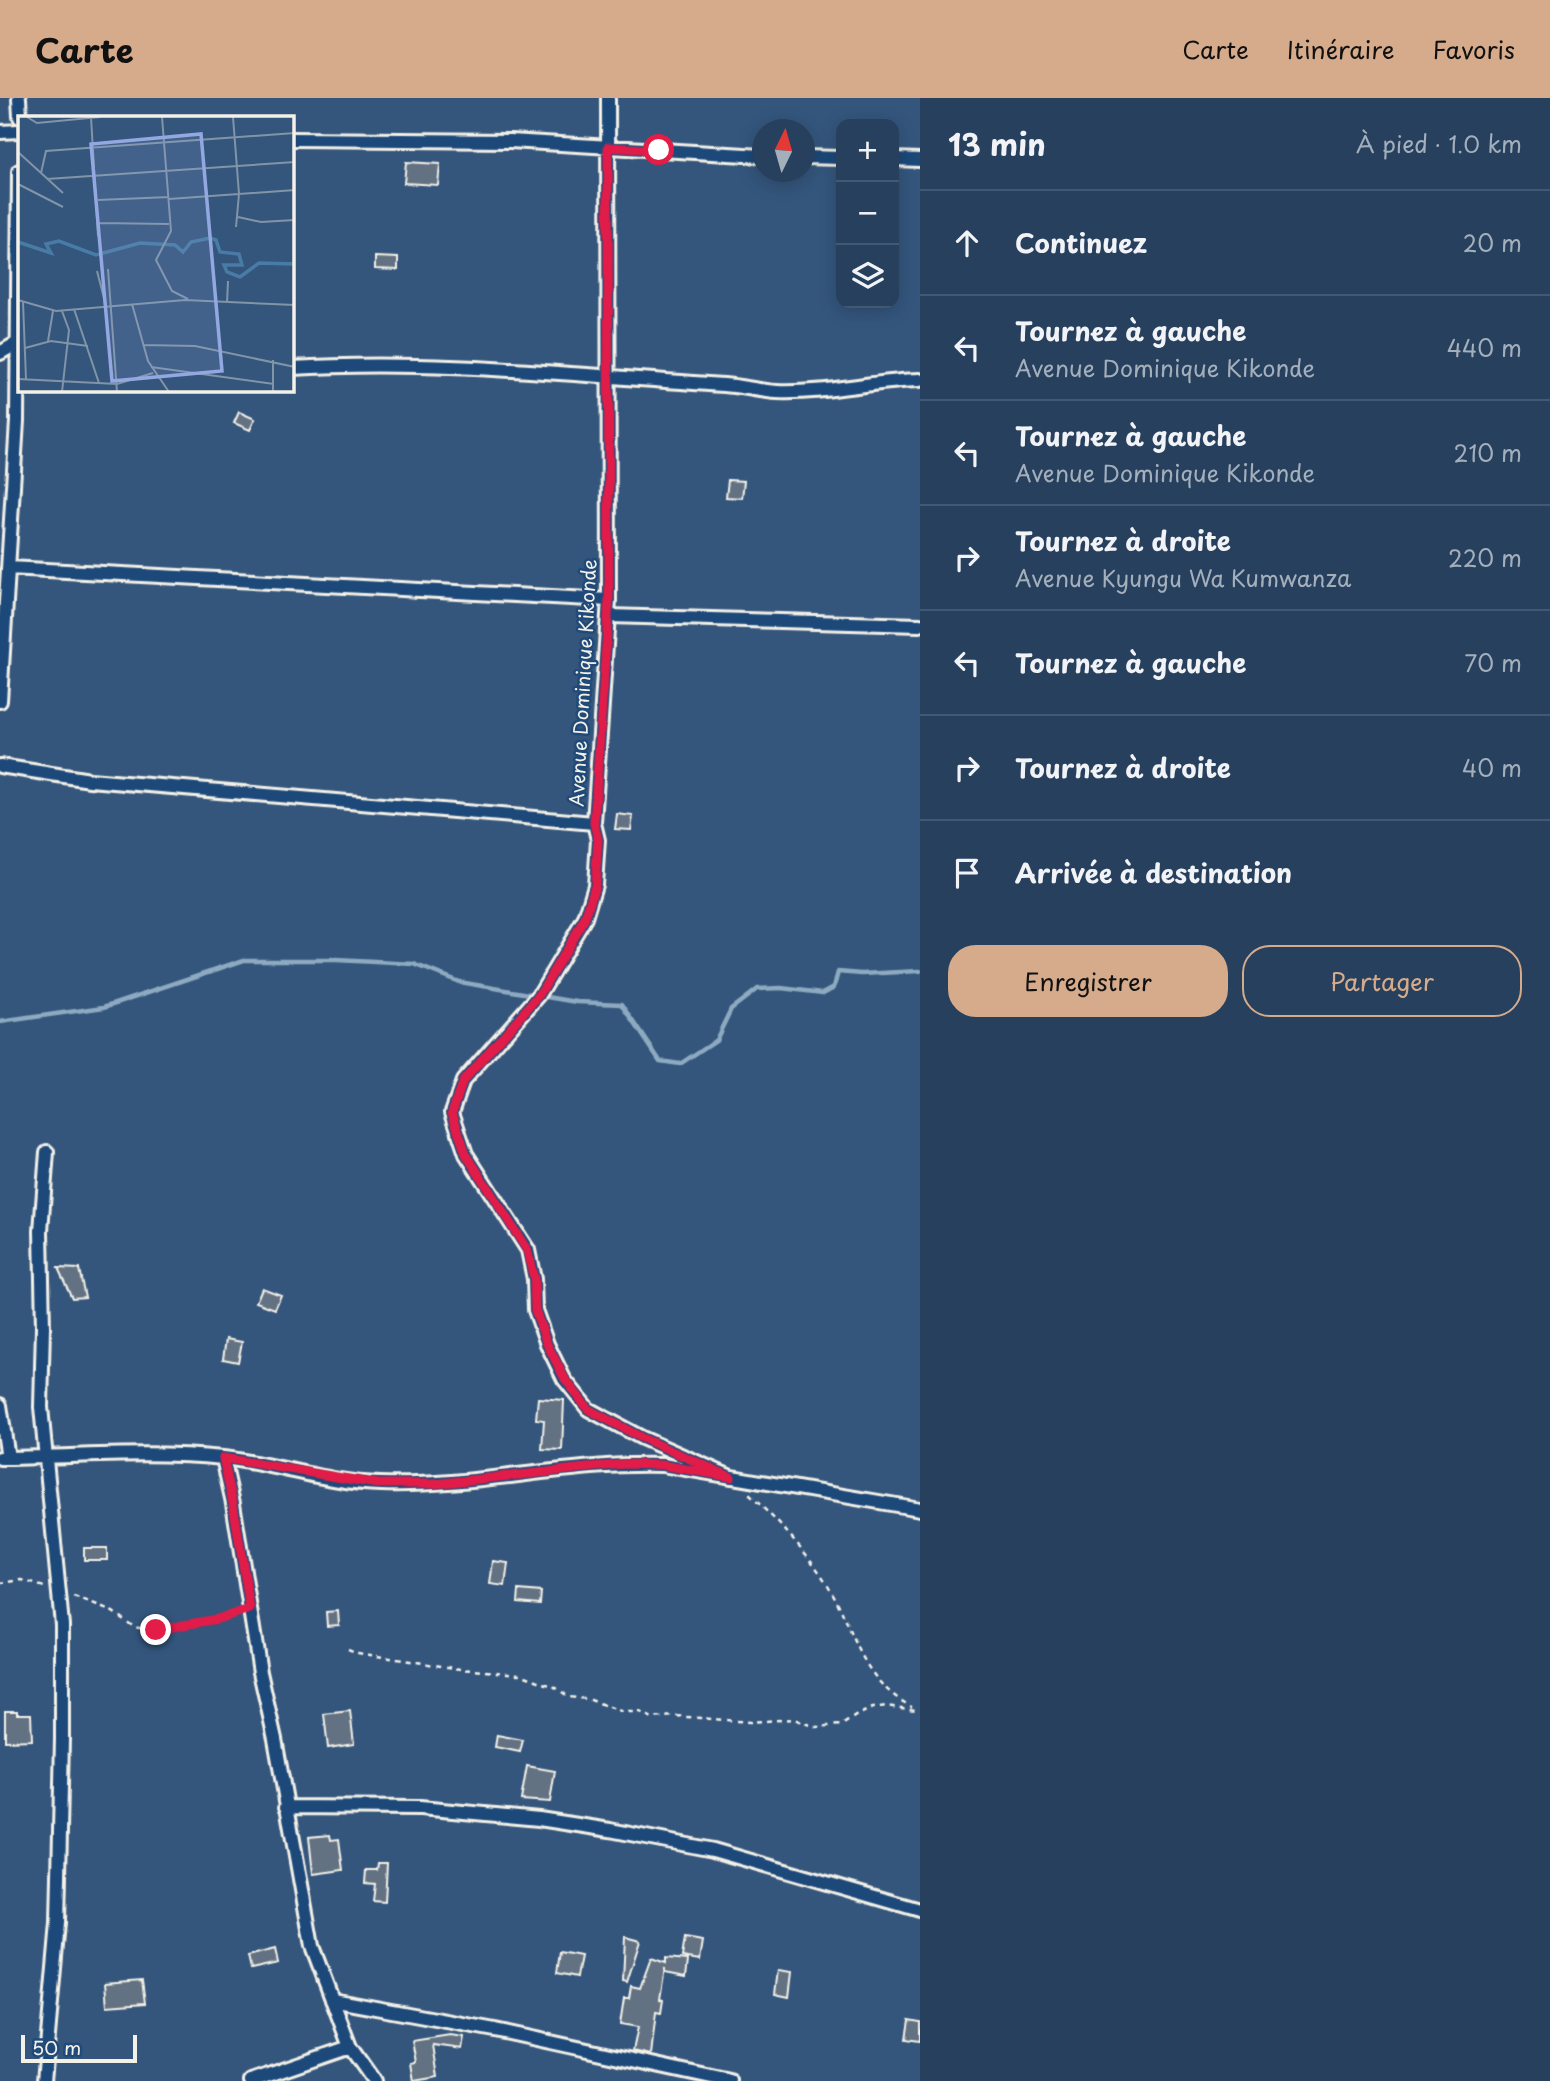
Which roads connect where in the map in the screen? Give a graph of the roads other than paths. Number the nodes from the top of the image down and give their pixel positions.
1 (19, 98) edge
2 (608, 98) edge
3 (20, 116) edge
4 (18, 131) edge
5 (0, 132) edge
6 (294, 139) edge
7 (608, 147) junction
8 (752, 155) edge
9 (815, 157) edge
10 (836, 158) edge
11 (899, 159) edge
12 (920, 160) edge
13 (18, 342) edge
14 (0, 353) edge
15 (294, 368) edge
16 (610, 377) junction
17 (920, 380) edge
18 (9, 568) junction
19 (609, 600) junction
20 (609, 616) junction
21 (920, 625) edge
22 (0, 701) edge
23 (0, 766) edge
24 (594, 823) junction
25 (47, 1152) dead end
26 (0, 1405) edge
27 (4, 1458) edge
28 (44, 1458) junction
29 (223, 1458) junction
30 (731, 1477) junction
31 (920, 1509) edge
32 (286, 1807) junction
33 (920, 1910) edge
34 (332, 2000) junction
35 (350, 2048) junction
36 (44, 2081) edge
37 (251, 2081) edge
38 (374, 2081) edge
39 (730, 2081) edge

1 - 3 street
2 - 7 street, Avenue Dominique Kikonde
4 - 5 street
6 - 7 street
7 - 8 street
7 - 16 street, Avenue Dominique Kikonde
9 - 10 street
11 - 12 street
13 - 14 street
13 - 18 street
15 - 16 street
16 - 17 street
16 - 19 street, Avenue Dominique Kikonde
18 - 19 street
18 - 22 street
19 - 20 street, Avenue Dominique Kikonde
20 - 21 street
20 - 24 street, Avenue Dominique Kikonde
23 - 24 street
24 - 30 street, Avenue Dominique Kikonde
25 - 28 street
26 - 27 street
27 - 28 street
28 - 29 street
28 - 36 street
29 - 30 street
29 - 32 street
30 - 31 street
32 - 33 street
32 - 34 street
34 - 35 street
34 - 39 street
35 - 37 street
35 - 38 street

